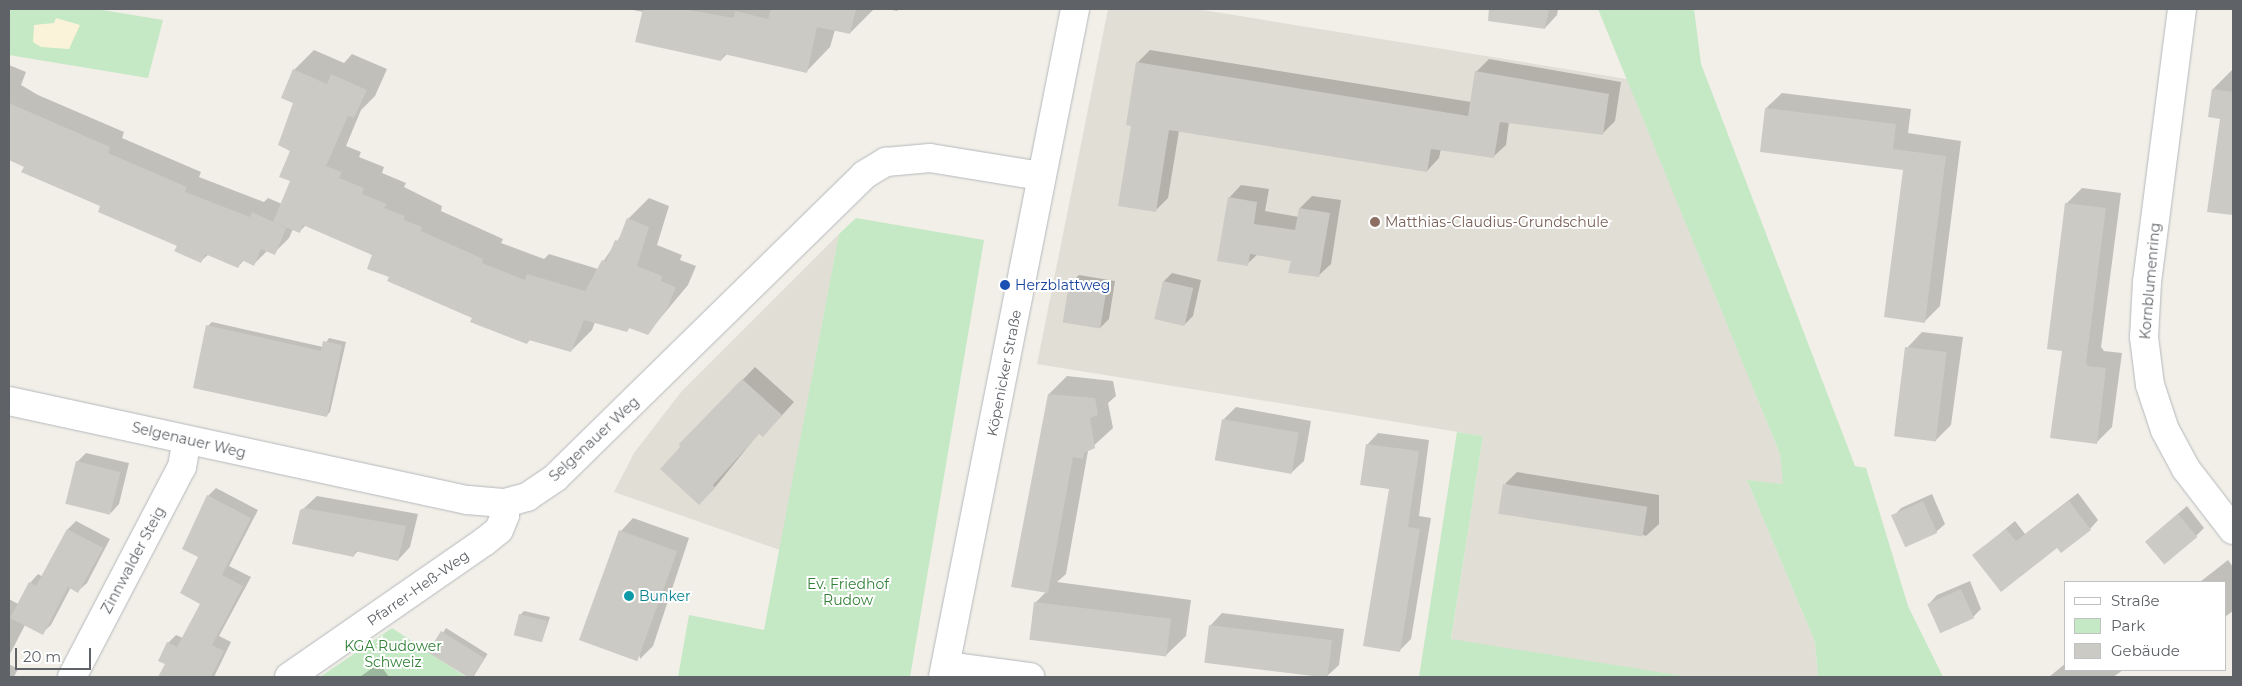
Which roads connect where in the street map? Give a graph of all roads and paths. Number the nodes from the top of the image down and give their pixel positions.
1 (1075, 9) edge
2 (2182, 9) edge
3 (1040, 176) junction
4 (9, 401) edge
5 (187, 440) junction
6 (505, 503) junction
7 (2233, 530) edge
8 (945, 672) edge
9 (72, 677) edge
10 (289, 677) edge
11 (1030, 677) edge

1 - 3 street, Köpenicker Straße
2 - 7 street, Kornblumenring
3 - 6 street, Selgenauer Weg
3 - 8 street, Köpenicker Straße
4 - 5 street, Selgenauer Weg
5 - 6 street, Selgenauer Weg
5 - 9 street, Zinnwalder Steig
6 - 10 street, Pfarrer-Heß-Weg
8 - 11 street

